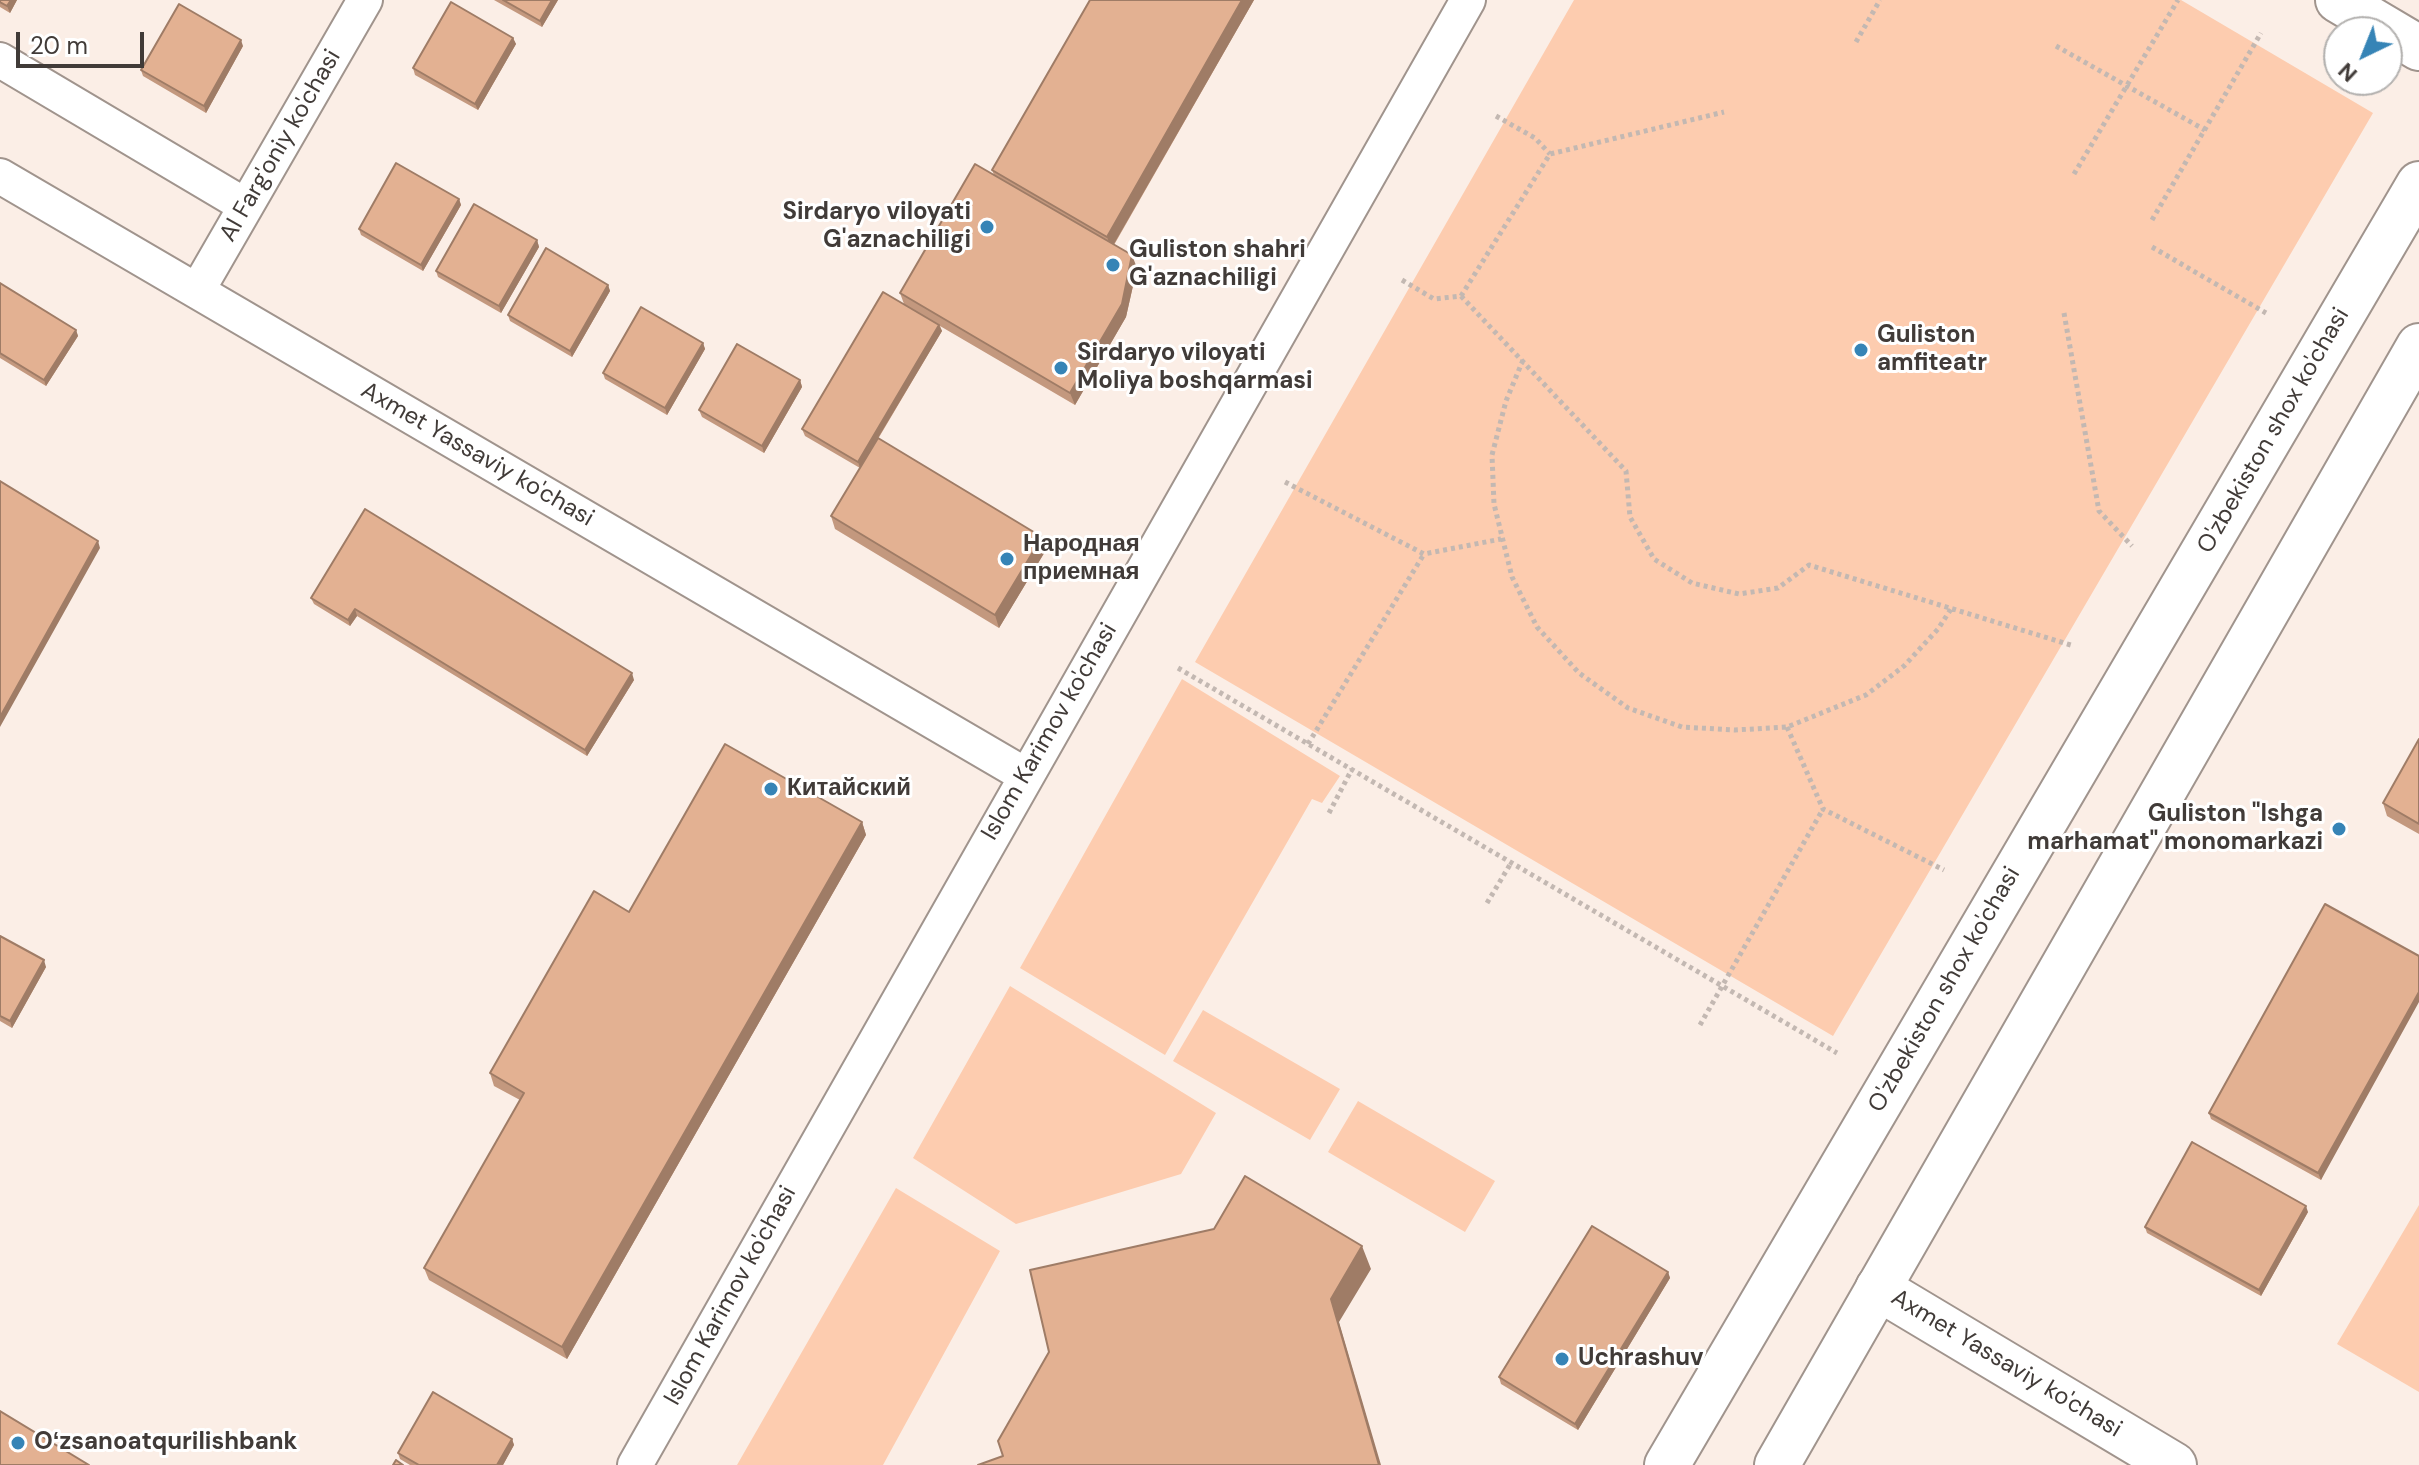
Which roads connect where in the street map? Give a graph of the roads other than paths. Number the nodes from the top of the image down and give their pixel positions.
1 (365, 0) edge
2 (1468, 0) edge
3 (2338, 0) edge
4 (2419, 48) edge
5 (0, 60) edge
6 (0, 176) edge
7 (2419, 184) edge
8 (246, 206) junction
9 (197, 291) junction
10 (2419, 346) edge
11 (1025, 775) junction
12 (1878, 1288) junction
13 (635, 1465) edge
14 (1667, 1465) edge
15 (1777, 1465) edge
16 (2174, 1465) edge

1 - 8 street, Al Farg'oniy ko'chasi
2 - 11 street, Islom Karimov ko'chasi
3 - 4 main road
5 - 8 street
6 - 9 street, Axmet Yassaviy ko'chasi
7 - 14 main road, O'zbekiston shox ko'chasi
8 - 9 street, Al Farg'oniy ko'chasi
9 - 11 street, Axmet Yassaviy ko'chasi
10 - 12 main road
11 - 13 street, Islom Karimov ko'chasi
12 - 15 main road
12 - 16 main road, Axmet Yassaviy ko'chasi

